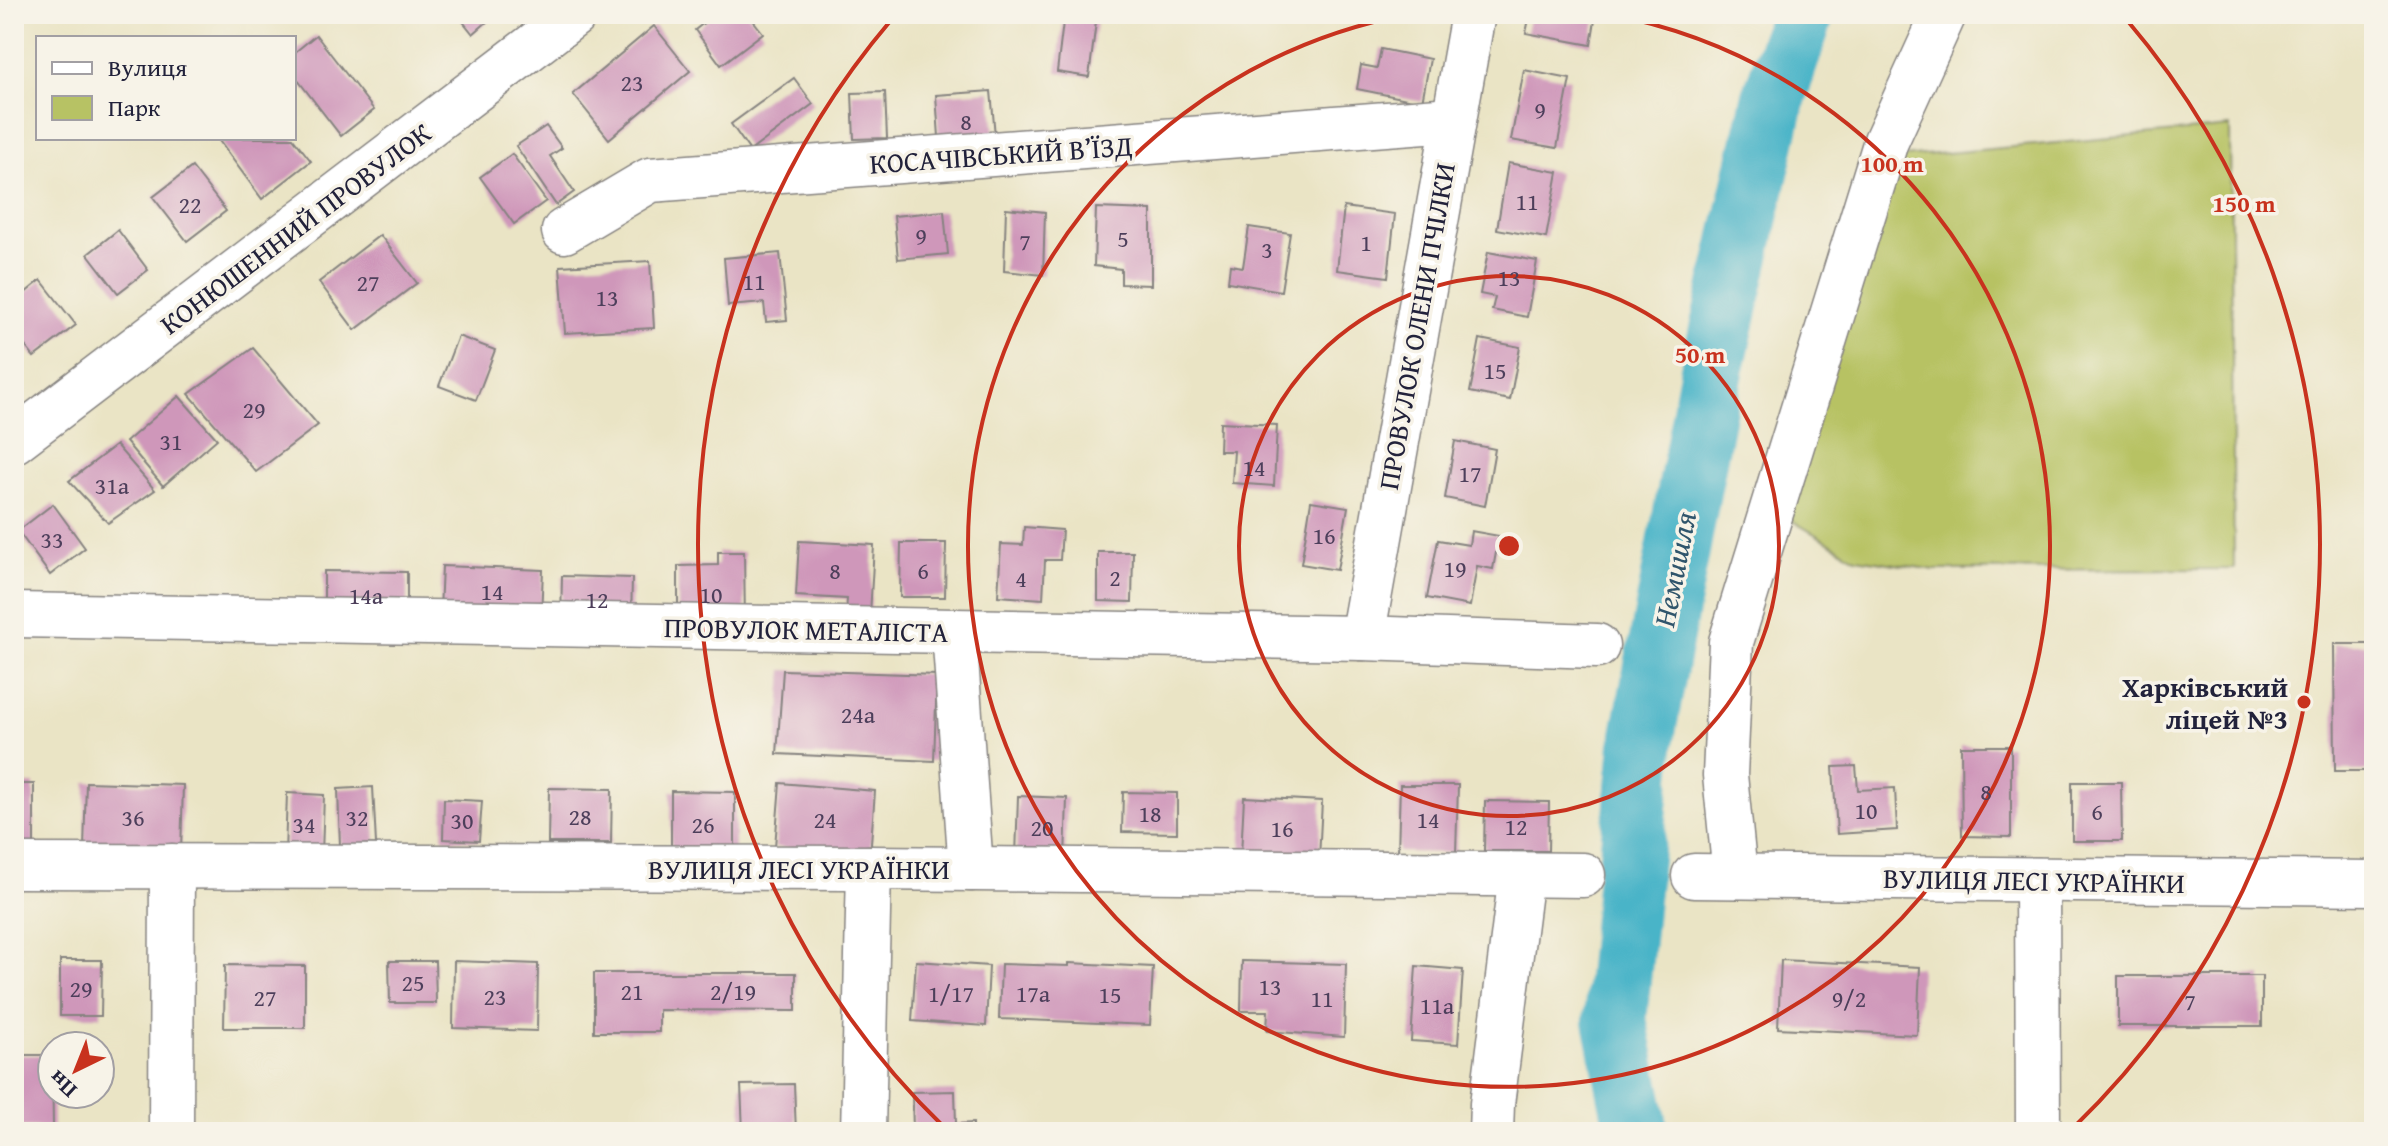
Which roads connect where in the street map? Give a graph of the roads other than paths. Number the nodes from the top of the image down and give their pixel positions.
1 (575, 14) edge
2 (1473, 14) edge
3 (1944, 14) edge
4 (1452, 119) junction
5 (564, 231) dead end
6 (14, 441) edge
7 (14, 615) edge
8 (954, 631) junction
9 (1362, 638) junction
10 (1597, 646) dead end
11 (14, 866) edge
12 (172, 866) junction
13 (869, 868) junction
14 (971, 869) junction
15 (1521, 875) junction
16 (1583, 875) dead end
17 (2037, 880) junction
18 (2374, 883) edge
19 (171, 1132) edge
20 (863, 1132) edge
21 (1491, 1132) edge
22 (2038, 1132) edge

1 - 6 street, КОНЮШЕННИЙ ПРОВУЛОК
2 - 4 street, ПРОВУЛОК ОЛЕНИ ПЧІЛКИ
3 - 17 street, ВУЛИЦЯ ЛЕСІ УКРАЇНКИ
4 - 5 street, КОСАЧІВСЬКИЙ В’ЇЗД
4 - 9 street, ПРОВУЛОК ОЛЕНИ ПЧІЛКИ
7 - 8 street, ПРОВУЛОК МЕТАЛІСТА
8 - 9 street, ПРОВУЛОК МЕТАЛІСТА
8 - 14 street
9 - 10 street, ПРОВУЛОК МЕТАЛІСТА
11 - 12 street, ВУЛИЦЯ ЛЕСІ УКРАЇНКИ
12 - 13 street, ВУЛИЦЯ ЛЕСІ УКРАЇНКИ
12 - 19 street
13 - 14 street, ВУЛИЦЯ ЛЕСІ УКРАЇНКИ
13 - 20 street
14 - 15 street, ВУЛИЦЯ ЛЕСІ УКРАЇНКИ
15 - 16 street, ВУЛИЦЯ ЛЕСІ УКРАЇНКИ
15 - 21 street
17 - 18 street, ВУЛИЦЯ ЛЕСІ УКРАЇНКИ
17 - 22 street

